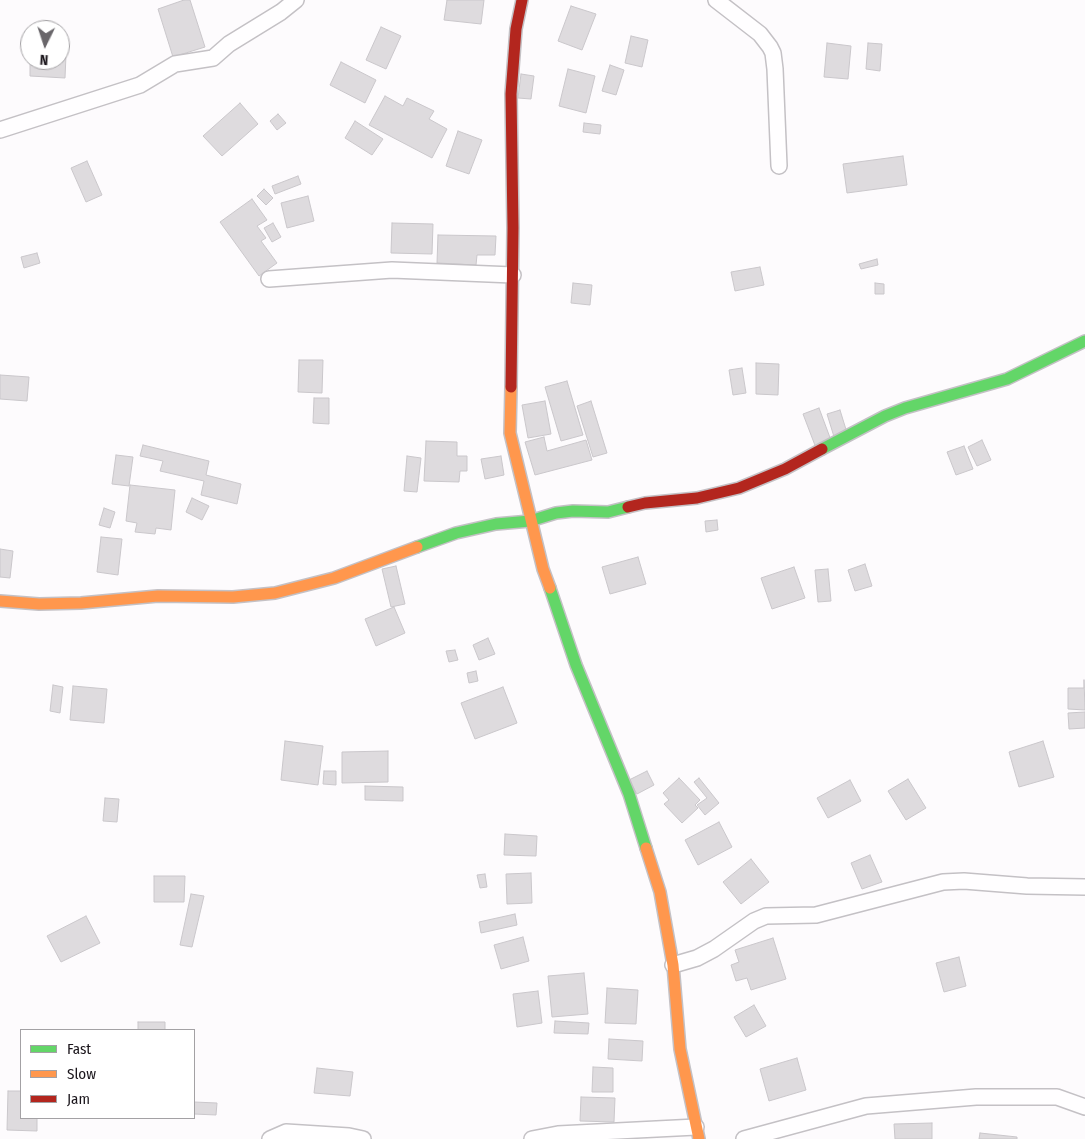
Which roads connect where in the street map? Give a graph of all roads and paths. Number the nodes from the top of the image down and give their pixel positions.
1 (296, 0) edge
2 (522, 0) edge
3 (716, 0) edge
4 (0, 130) edge
5 (779, 166) dead end
6 (513, 275) junction
7 (269, 279) dead end
8 (1085, 341) edge
9 (530, 521) junction
10 (0, 601) edge
11 (1085, 887) edge
12 (674, 964) junction
13 (1085, 1108) edge
14 (698, 1133) edge
15 (270, 1139) edge
16 (363, 1139) edge
17 (532, 1139) edge
18 (744, 1139) edge

1 - 4 street
2 - 6 street
3 - 5 street
6 - 7 street
6 - 9 street
8 - 9 street
9 - 10 street
9 - 12 street
11 - 12 street
12 - 14 street
13 - 18 street
14 - 17 street
15 - 16 street

